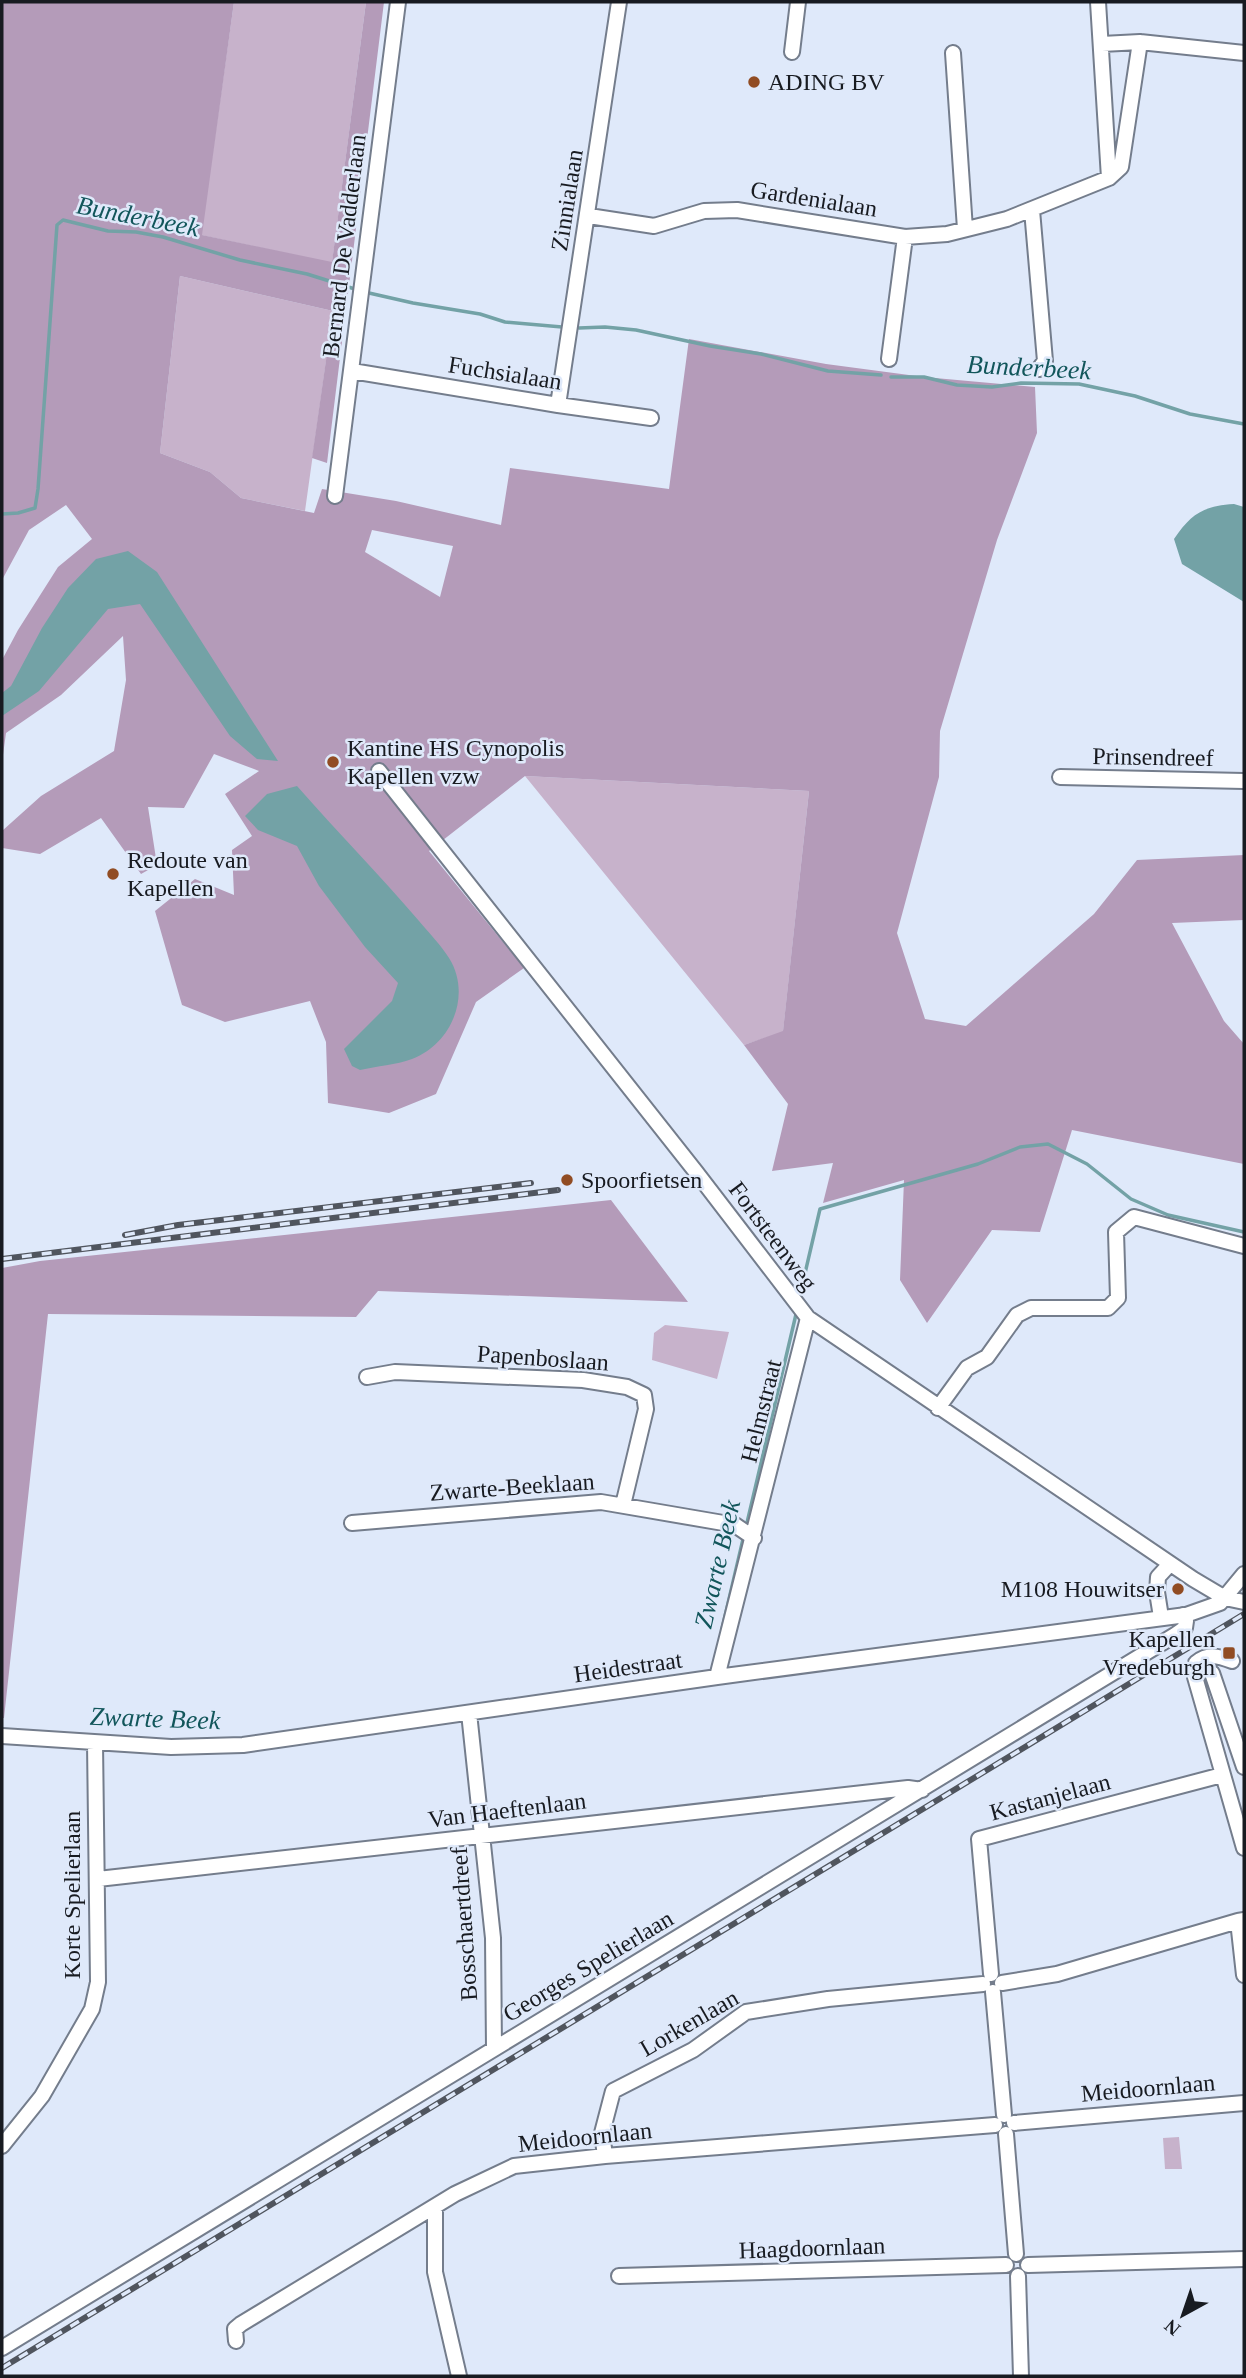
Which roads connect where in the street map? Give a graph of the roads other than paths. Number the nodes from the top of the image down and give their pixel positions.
1 (398, 2) edge
2 (619, 2) edge
3 (798, 2) edge
4 (1098, 2) edge
5 (1139, 42) junction
6 (1102, 44) junction
7 (792, 51) dead end
8 (1244, 52) edge
9 (953, 53) dead end
10 (1109, 178) junction
11 (1032, 210) junction
12 (589, 216) junction
13 (965, 229) junction
14 (905, 237) junction
15 (889, 359) dead end
16 (1039, 369) dead end
17 (352, 371) junction
18 (558, 405) junction
19 (651, 418) dead end
20 (335, 496) dead end
21 (379, 771) dead end
22 (1060, 777) dead end
23 (1244, 781) edge
24 (1244, 1246) edge
25 (808, 1318) junction
26 (367, 1377) dead end
27 (938, 1408) junction
28 (623, 1505) junction
29 (352, 1523) dead end
30 (754, 1538) junction
31 (1170, 1564) junction
32 (1244, 1574) edge
33 (1225, 1598) junction
34 (1244, 1602) edge
35 (1183, 1615) junction
36 (1161, 1617) junction
37 (1238, 1657) edge
38 (1212, 1673) junction
39 (717, 1677) junction
40 (1200, 1690) junction
41 (469, 1713) junction
42 (2, 1736) edge
43 (95, 1742) junction
44 (1244, 1767) edge
45 (1222, 1776) junction
46 (922, 1790) junction
47 (480, 1835) junction
48 (1244, 1848) edge
49 (98, 1879) junction
50 (1241, 1920) edge
51 (1244, 1969) edge
52 (1244, 1975) edge
53 (992, 1983) junction
54 (494, 2049) junction
55 (1244, 2103) edge
56 (1005, 2124) junction
57 (2, 2146) edge
58 (605, 2156) junction
59 (435, 2207) junction
60 (1016, 2254) junction
61 (1244, 2259) edge
62 (1006, 2266) junction
63 (1023, 2270) junction
64 (619, 2276) dead end
65 (236, 2341) dead end
66 (2, 2348) edge
67 (459, 2376) edge
68 (1021, 2376) edge

1 - 17 street, Bernard De Vadderlaan
2 - 12 street, Zinnialaan
3 - 7 street
4 - 6 street
5 - 6 street
5 - 8 street
5 - 10 street
6 - 10 street
9 - 13 street
10 - 11 street, Gardenialaan
11 - 13 street, Gardenialaan
11 - 16 street
12 - 14 street, Gardenialaan
12 - 18 street, Zinnialaan
13 - 14 street, Gardenialaan
14 - 15 street
17 - 18 street, Fuchsialaan
17 - 20 street, Bernard De Vadderlaan
18 - 19 street, Fuchsialaan
21 - 25 street, Fortsteenweg
22 - 23 street, Prinsendreef
24 - 27 street
25 - 27 street, Fortsteenweg
25 - 30 street, Helmstraat
26 - 28 street, Papenboslaan
27 - 31 street, Fortsteenweg
28 - 29 street, Zwarte-Beeklaan
28 - 30 street, Zwarte-Beeklaan
30 - 39 street, Helmstraat
31 - 33 street, Fortsteenweg
31 - 36 street
32 - 33 street, Heidestraat
33 - 34 street, Fortsteenweg
33 - 35 street, Heidestraat
35 - 36 street, Heidestraat
35 - 46 street, Georges Spelierlaan
36 - 39 street, Heidestraat
37 - 38 street
37 - 40 street
38 - 40 street
38 - 44 street
39 - 41 street, Heidestraat
40 - 45 street
41 - 43 street, Heidestraat
41 - 47 street, Bosschaertdreef
42 - 43 street, Heidestraat
43 - 49 street, Korte Spelierlaan
45 - 48 street
45 - 53 street, Kastanjelaan
46 - 47 street, Van Haeftenlaan
46 - 54 street, Georges Spelierlaan
47 - 49 street, Van Haeftenlaan
47 - 54 street, Bosschaertdreef
49 - 57 street, Korte Spelierlaan
50 - 51 street
50 - 53 street, Lorkenlaan
51 - 52 street
53 - 56 street, Kastanjelaan
53 - 58 street, Lorkenlaan
54 - 66 street, Georges Spelierlaan
55 - 56 street, Meidoornlaan
56 - 58 street, Meidoornlaan
56 - 60 street, Kastanjelaan
58 - 59 street, Meidoornlaan
59 - 65 street, Meidoornlaan
59 - 67 street
60 - 62 street
60 - 63 street
61 - 63 street
62 - 63 street
62 - 64 street, Haagdoornlaan
63 - 68 street

